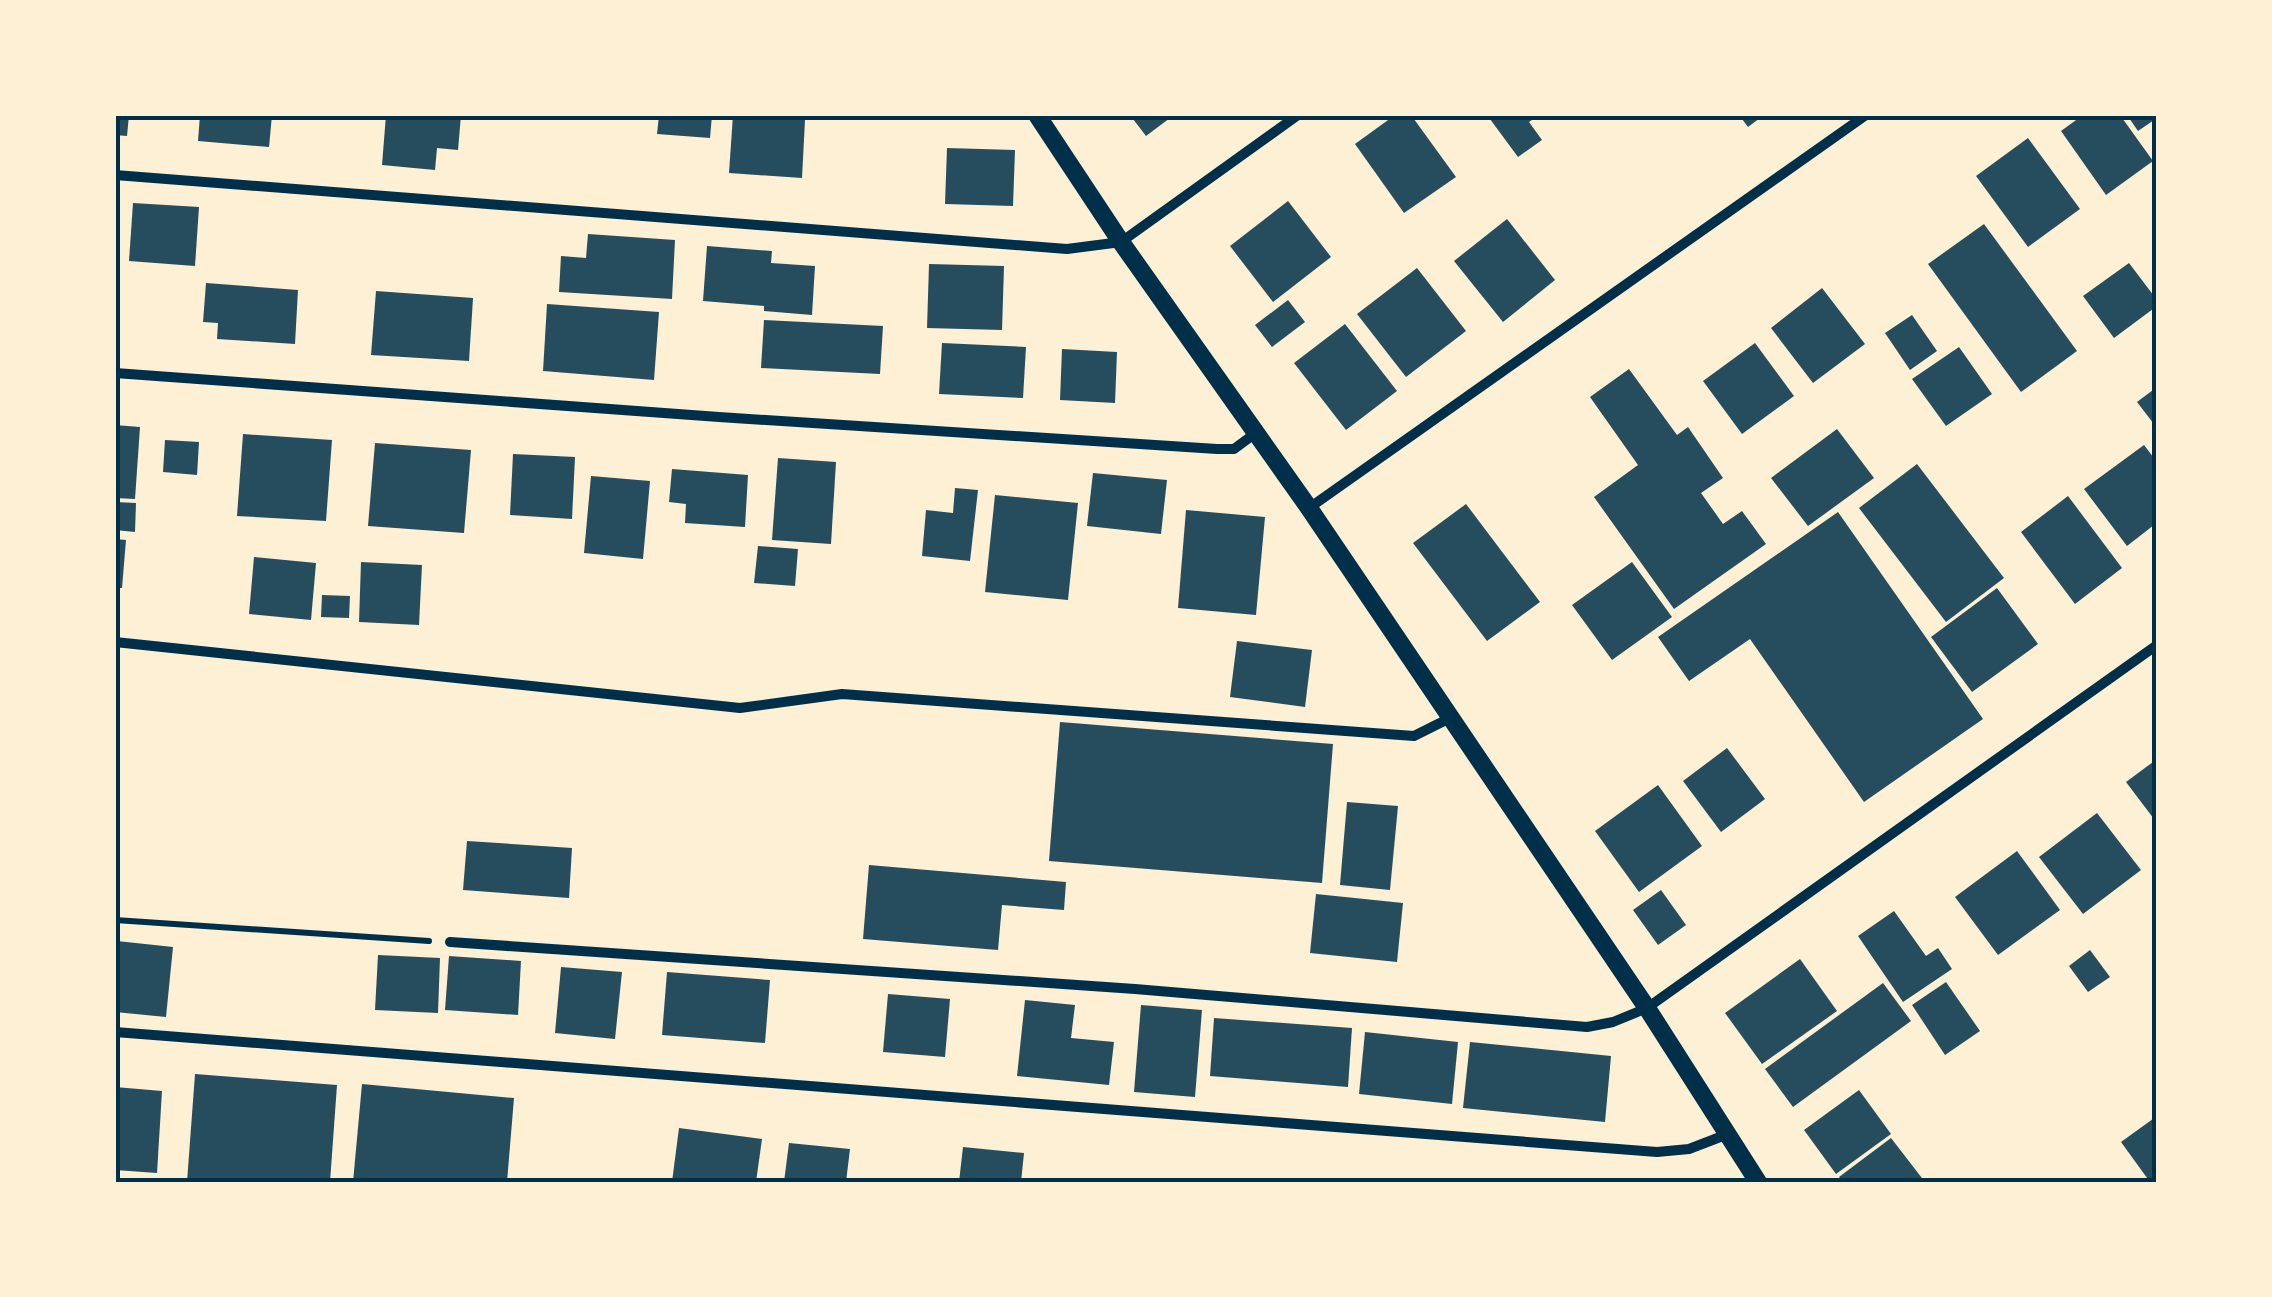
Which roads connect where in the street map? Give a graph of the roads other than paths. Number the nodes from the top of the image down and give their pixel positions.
1 (1036, 115) edge
2 (1298, 115) edge
3 (1866, 115) edge
4 (115, 175) edge
5 (1121, 242) junction
6 (115, 373) edge
7 (1257, 432) junction
8 (1309, 508) junction
9 (115, 642) edge
10 (2157, 645) edge
11 (1450, 718) junction
12 (450, 942) road end
13 (1646, 1008) junction
14 (115, 1032) edge
15 (1728, 1134) junction
16 (1758, 1182) edge

1 - 5 street
2 - 5 street
3 - 8 street
4 - 5 street
5 - 7 street
6 - 7 street
7 - 8 street
8 - 11 street
9 - 11 street
10 - 13 street
11 - 13 street
12 - 13 street
13 - 15 street
14 - 15 street
15 - 16 street

